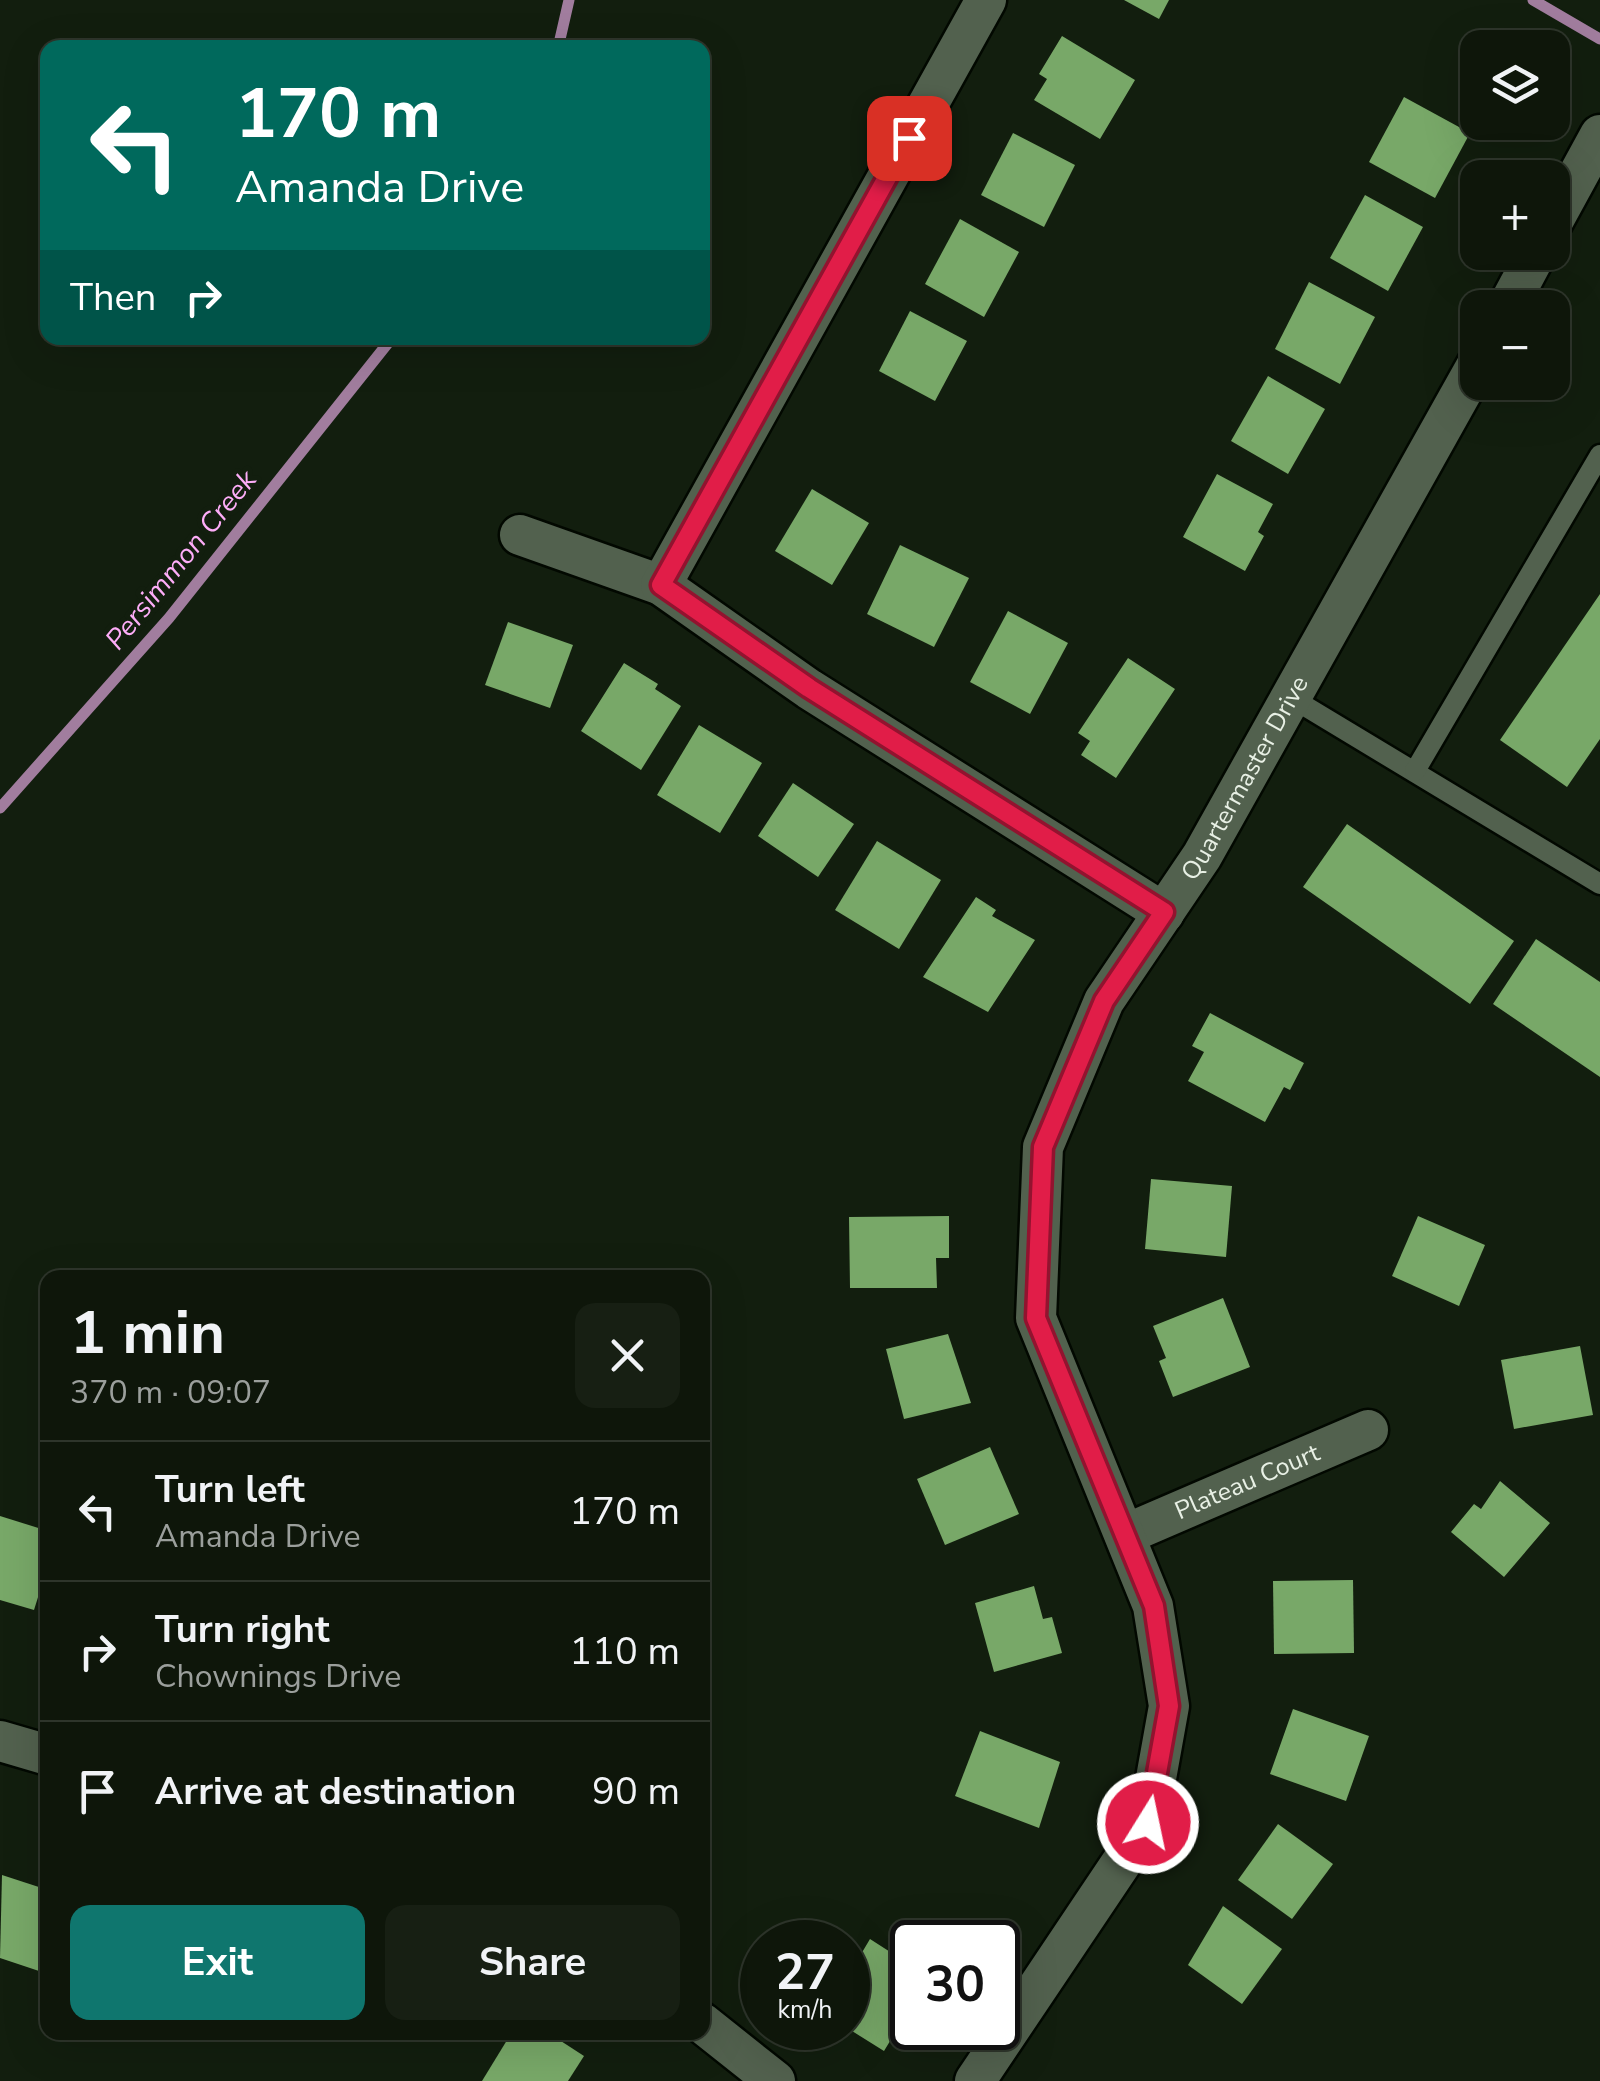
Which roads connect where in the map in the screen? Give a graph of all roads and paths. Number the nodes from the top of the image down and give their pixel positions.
1 (986, 0) edge
2 (1600, 135) edge
3 (1570, 190) edge
4 (1460, 395) edge
5 (1600, 455) edge
6 (520, 535) dead end
7 (661, 585) junction
8 (1290, 698) junction
9 (1414, 771) junction
10 (1600, 884) edge
11 (1164, 912) junction
12 (1368, 1430) dead end
13 (1126, 1534) junction
14 (0, 1741) edge
15 (40, 1753) edge
16 (710, 2029) edge
17 (775, 2081) edge
18 (976, 2081) edge

1 - 7 street
2 - 3 street
4 - 8 street, Quartermaster Drive
5 - 9 lane
6 - 7 street
7 - 11 street
8 - 9 lane
8 - 11 street, Quartermaster Drive
9 - 10 lane
11 - 13 street, Quartermaster Drive
12 - 13 street, Plateau Court
13 - 18 street, Quartermaster Drive
14 - 15 street
16 - 17 street

